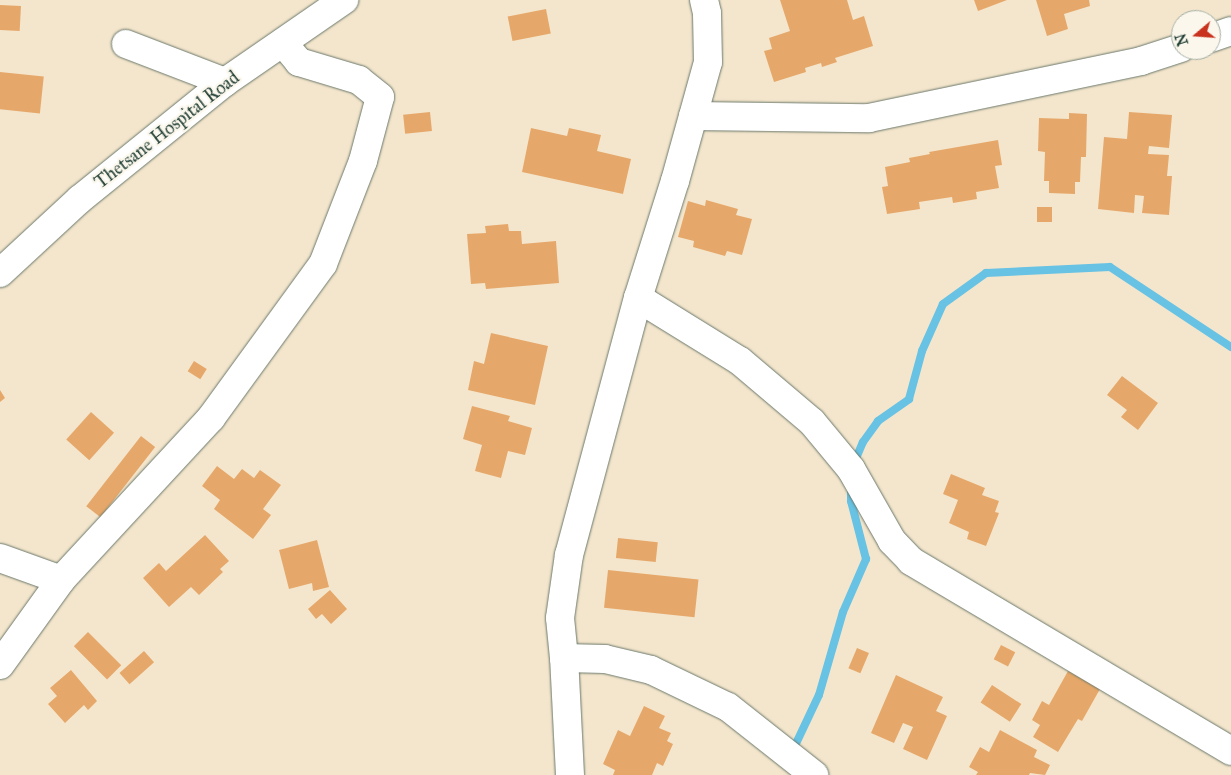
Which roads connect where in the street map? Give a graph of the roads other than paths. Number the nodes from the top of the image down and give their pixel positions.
1 (344, 0) edge
2 (708, 4) edge
3 (283, 43) junction
4 (126, 44) dead end
5 (1171, 51) edge
6 (225, 82) junction
7 (693, 116) junction
8 (0, 273) edge
9 (638, 298) junction
10 (0, 558) edge
11 (61, 580) junction
12 (564, 658) junction
13 (0, 665) edge
14 (1231, 751) edge
15 (570, 775) edge
16 (814, 775) edge

1 - 3 street, Thetsane Hospital Road
2 - 7 street
3 - 6 street, Thetsane Hospital Road
3 - 11 street
4 - 6 street
5 - 7 street
6 - 8 street, Thetsane Hospital Road
7 - 9 street
9 - 12 street
9 - 14 street
10 - 11 street
11 - 13 street
12 - 15 street
12 - 16 street

